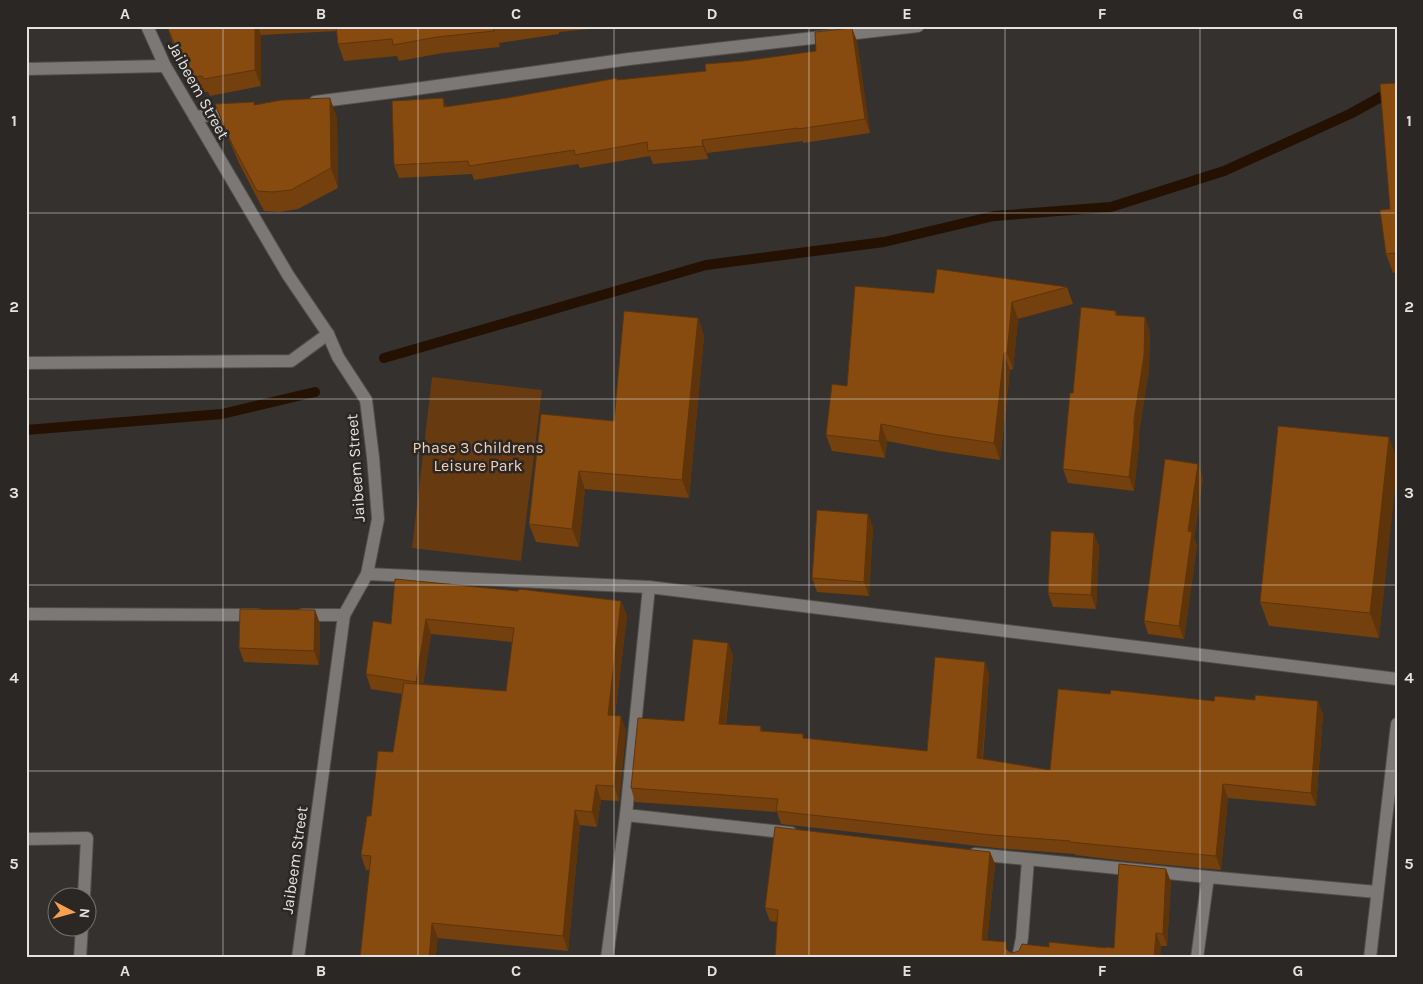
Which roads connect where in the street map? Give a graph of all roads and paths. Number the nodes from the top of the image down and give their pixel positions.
1 (147, 26) edge
2 (918, 26) edge
3 (165, 66) junction
4 (26, 69) edge
5 (301, 104) edge
6 (243, 111) edge
7 (195, 117) junction
8 (328, 334) junction
9 (26, 363) edge
10 (367, 574) junction
11 (649, 587) junction
12 (26, 614) edge
13 (265, 615) edge
14 (294, 615) edge
15 (344, 615) junction
16 (1397, 679) edge
17 (1397, 724) edge
18 (626, 815) junction
19 (802, 835) edge
20 (26, 840) edge
21 (959, 852) edge
22 (1028, 860) junction
23 (1208, 877) junction
24 (85, 886) edge
25 (1377, 892) junction
26 (81, 936) edge
27 (80, 958) edge
28 (298, 958) edge
29 (607, 958) edge
30 (1018, 958) edge
31 (1197, 958) edge
32 (1370, 958) edge

1 - 3 street, Jaibeem Street
2 - 5 street
3 - 4 street
3 - 7 street, Jaibeem Street
6 - 7 street
7 - 8 street, Jaibeem Street
8 - 9 street
8 - 10 street, Jaibeem Street
10 - 11 street
10 - 15 street, Jaibeem Street
11 - 16 street
11 - 18 street
12 - 13 street
14 - 15 street
15 - 28 street, Jaibeem Street
17 - 25 street
18 - 19 street
18 - 29 street
20 - 24 street
21 - 22 street
22 - 23 street
22 - 30 street
23 - 25 street
23 - 31 street
25 - 32 street
26 - 27 street

